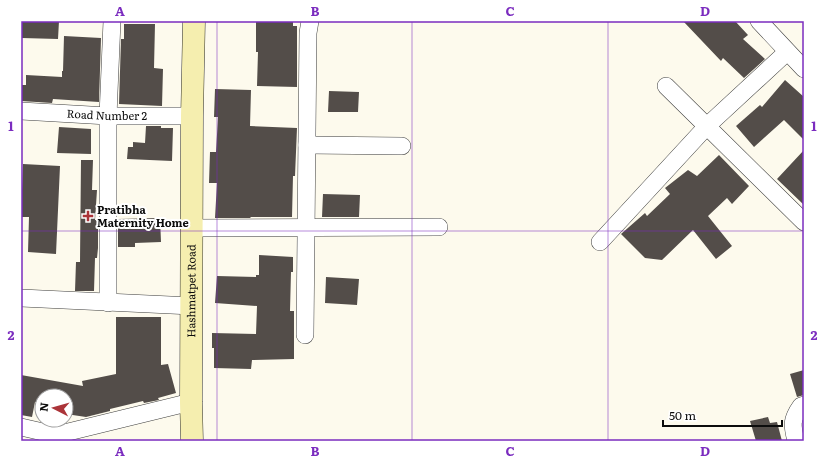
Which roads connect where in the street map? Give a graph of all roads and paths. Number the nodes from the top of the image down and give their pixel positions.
1 (112, 21) edge
2 (194, 21) edge
3 (310, 21) edge
4 (759, 21) edge
5 (787, 52) junction
6 (804, 69) edge
7 (666, 86) dead end
8 (21, 111) edge
9 (108, 116) junction
10 (192, 116) junction
11 (707, 126) junction
12 (307, 145) junction
13 (402, 146) dead end
14 (804, 222) edge
15 (439, 227) dead end
16 (192, 228) junction
17 (306, 228) junction
18 (600, 242) dead end
19 (21, 298) edge
20 (108, 303) junction
21 (192, 306) junction
22 (305, 335) dead end
23 (191, 402) junction
24 (804, 406) edge
25 (21, 427) edge
26 (48, 438) edge
27 (192, 441) edge
28 (796, 441) edge

1 - 9 street
2 - 10 main road, Hashmatpet Road
3 - 12 street
4 - 5 street
5 - 6 street
5 - 11 street
7 - 11 street
8 - 9 street, Road Number 2
9 - 10 street, Road Number 2
9 - 20 street
10 - 16 main road, Hashmatpet Road
11 - 14 street
11 - 18 street
12 - 13 street
12 - 17 street
15 - 17 street
16 - 17 street
16 - 21 main road, Hashmatpet Road
17 - 22 street
19 - 20 street
20 - 21 street
21 - 23 main road, Hashmatpet Road
23 - 26 street
23 - 27 main road, Hashmatpet Road
24 - 28 street
25 - 26 street

